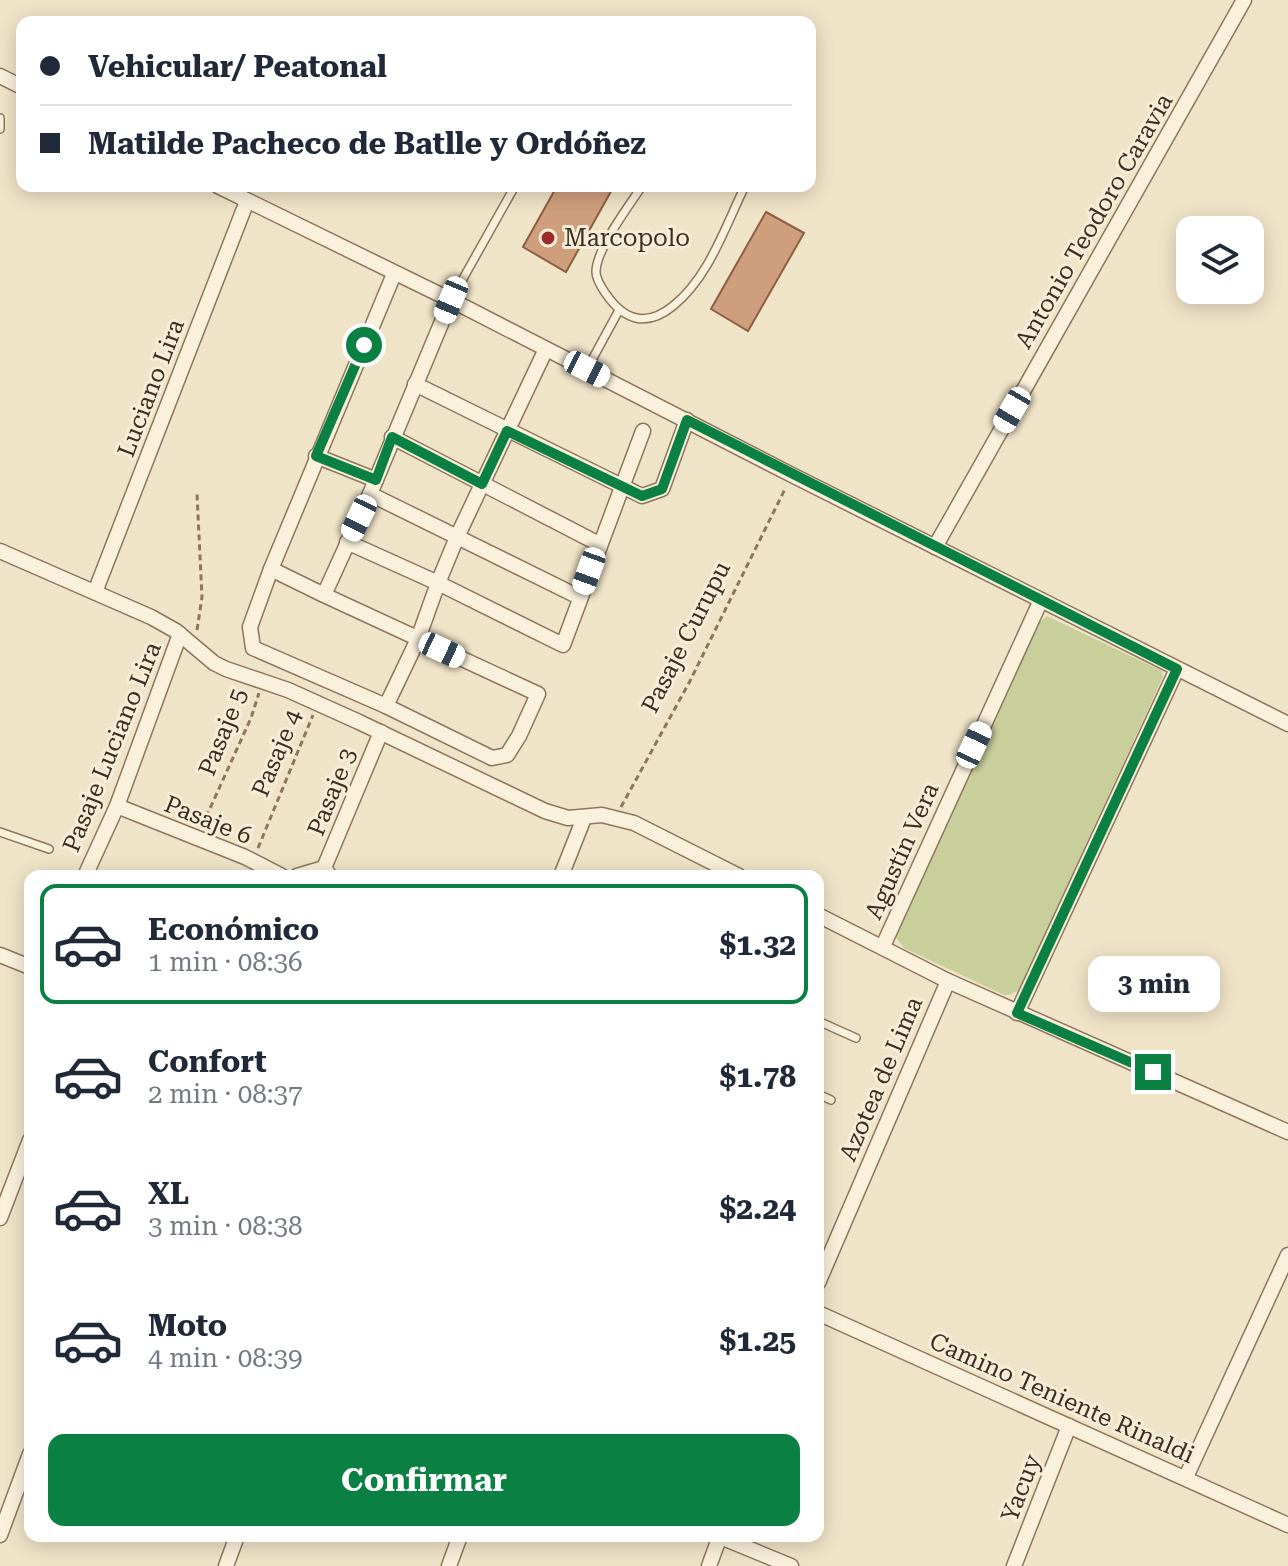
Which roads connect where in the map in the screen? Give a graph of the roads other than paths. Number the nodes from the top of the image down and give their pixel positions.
1 (1244, 0) edge
2 (0, 118) edge
3 (0, 129) edge
4 (230, 192) edge
5 (512, 192) edge
6 (638, 192) edge
7 (742, 192) edge
8 (247, 201) junction
9 (394, 274) junction
10 (451, 300) junction
11 (618, 312) junction
12 (546, 349) junction
13 (587, 369) junction
14 (415, 384) junction
15 (687, 420) junction
16 (507, 431) junction
17 (643, 431) dead end
18 (392, 437) junction
19 (316, 456) junction
20 (482, 484) junction
21 (622, 486) junction
22 (373, 487) junction
23 (457, 537) junction
24 (347, 542) junction
25 (599, 544) junction
26 (935, 547) junction
27 (0, 551) edge
28 (271, 569) junction
29 (438, 583) junction
30 (95, 592) junction
31 (324, 595) junction
32 (579, 597) junction
33 (1041, 600) junction
34 (180, 634) junction
35 (418, 639) junction
36 (1177, 669) junction
37 (386, 706) junction
38 (1288, 724) edge
39 (381, 732) junction
40 (117, 806) junction
41 (584, 818) junction
42 (0, 832) edge
43 (49, 849) dead end
44 (88, 870) edge
45 (270, 870) edge
46 (328, 870) edge
47 (563, 870) edge
48 (727, 870) edge
49 (824, 918) edge
50 (883, 946) junction
51 (0, 955) edge
52 (24, 965) edge
53 (948, 981) junction
54 (1017, 1013) junction
55 (824, 1024) edge
56 (856, 1038) dead end
57 (824, 1097) edge
58 (831, 1100) dead end
59 (1288, 1132) edge
60 (24, 1155) edge
61 (1, 1211) edge
62 (1288, 1255) edge
63 (824, 1269) edge
64 (824, 1316) edge
65 (1069, 1426) junction
66 (24, 1470) edge
67 (1186, 1477) junction
68 (1288, 1525) edge
69 (0, 1535) edge
70 (235, 1542) edge
71 (458, 1542) edge
72 (717, 1542) edge
73 (733, 1542) edge
74 (226, 1566) edge
75 (449, 1566) edge
76 (709, 1566) edge
77 (791, 1566) edge
78 (1014, 1566) edge

1 - 26 street, Antonio Teodoro Caravia
2 - 3 lane
4 - 8 street
5 - 10 lane
6 - 11 lane
7 - 11 lane
8 - 9 street
8 - 30 street, Luciano Lira
9 - 10 street
9 - 19 street
10 - 12 street
10 - 14 street
11 - 13 lane
12 - 13 street
12 - 16 street
13 - 15 street
14 - 16 street
14 - 18 street
15 - 21 street
15 - 26 street
16 - 20 street
16 - 21 street
17 - 21 street
18 - 20 street
18 - 22 street
19 - 22 street
19 - 28 street
20 - 23 street
20 - 25 street
21 - 25 street
22 - 23 street
22 - 24 street
23 - 29 street
23 - 32 street
24 - 29 street
24 - 31 street
25 - 32 street
26 - 33 street
27 - 30 street
28 - 31 street
28 - 37 street
29 - 32 street
29 - 35 street
30 - 34 street
31 - 35 street
33 - 36 street
33 - 50 street, Agustín Vera
34 - 39 street
34 - 40 street, Pasaje Luciano Lira
35 - 37 street
35 - 37 street
36 - 38 street
36 - 54 street
39 - 41 street
39 - 46 street, Pasaje 3
40 - 44 street, Pasaje Luciano Lira
40 - 45 street, Pasaje 6
41 - 47 street
41 - 48 street
42 - 43 lane
49 - 50 street
50 - 53 street
51 - 52 street
53 - 54 street
53 - 63 street, Azotea de Lima
54 - 59 street
55 - 56 lane
57 - 58 lane
60 - 61 street
62 - 67 street
64 - 65 street, Camino Teniente Rinaldi
65 - 67 street, Camino Teniente Rinaldi
65 - 78 street, Yacuy
66 - 69 street
67 - 68 street, Camino Teniente Rinaldi
70 - 74 street
71 - 75 street
72 - 76 street
73 - 77 street

